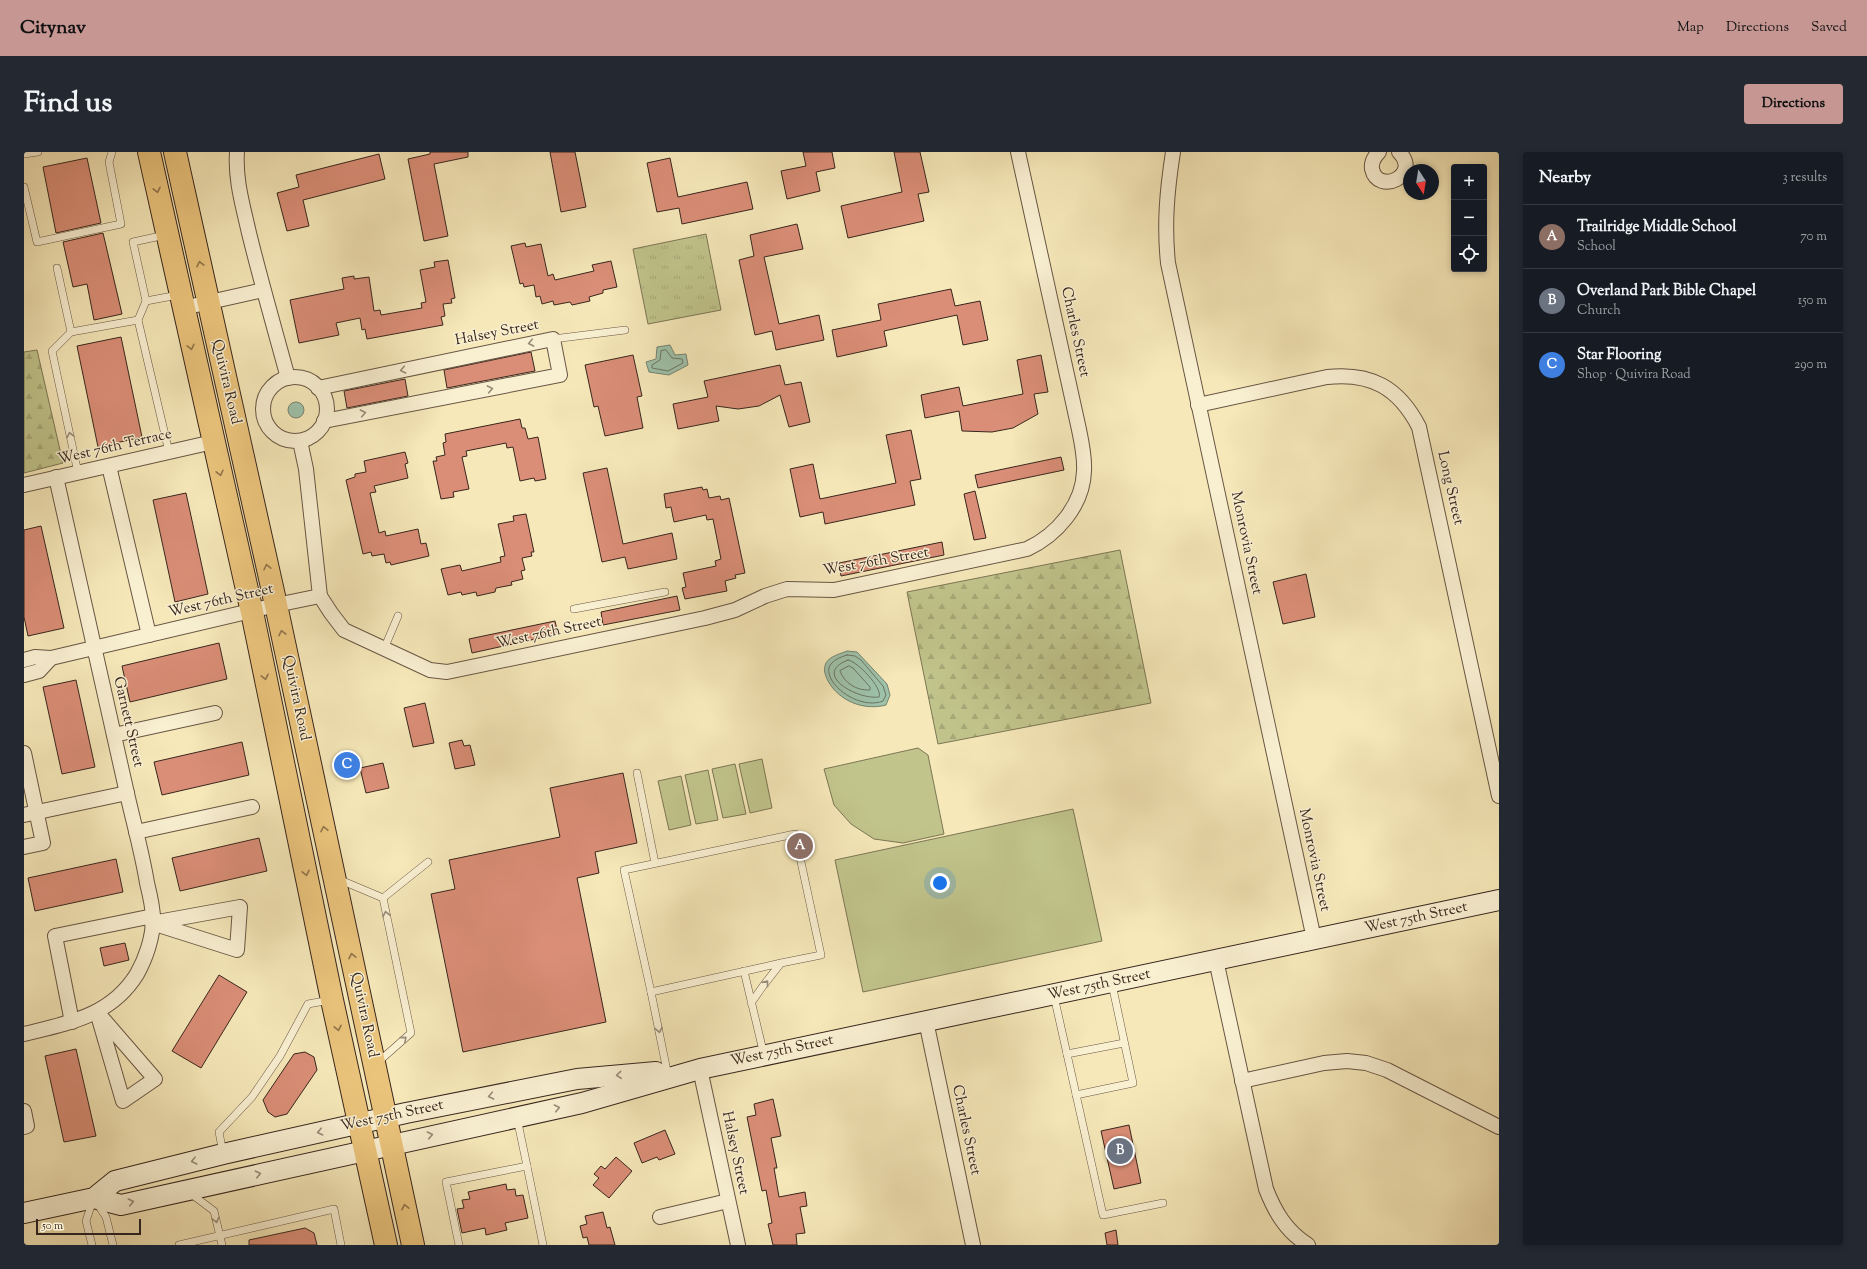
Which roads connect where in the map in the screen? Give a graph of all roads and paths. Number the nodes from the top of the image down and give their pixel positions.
1 (38, 152) edge
2 (112, 152) edge
3 (149, 152) edge
4 (175, 152) edge
5 (237, 152) edge
6 (1018, 152) edge
7 (1173, 152) edge
8 (1379, 152) edge
9 (1398, 152) edge
10 (24, 154) edge
11 (24, 187) edge
12 (167, 235) junction
13 (57, 268) dead end
14 (263, 290) junction
15 (146, 301) junction
16 (181, 301) junction
17 (208, 302) junction
18 (138, 320) junction
19 (625, 330) dead end
20 (72, 332) junction
21 (553, 339) junction
22 (288, 378) junction
23 (318, 388) junction
24 (1198, 405) junction
25 (324, 421) junction
26 (300, 441) junction
27 (213, 442) junction
28 (169, 452) junction
29 (109, 466) junction
30 (78, 473) junction
31 (56, 477) junction
32 (24, 485) edge
33 (1066, 518) joint
34 (664, 592) dead end
35 (320, 596) junction
36 (276, 605) junction
37 (574, 609) dead end
38 (252, 612) junction
39 (398, 616) dead end
40 (149, 635) junction
41 (93, 648) junction
42 (384, 649) junction
43 (51, 658) junction
44 (24, 660) edge
45 (24, 675) edge
46 (215, 713) dead end
47 (114, 735) junction
48 (24, 753) edge
49 (637, 773) dead end
50 (127, 793) junction
51 (1499, 796) edge
52 (252, 808) dead end
53 (30, 814) edge
54 (136, 832) junction
55 (24, 847) edge
56 (428, 862) dead end
57 (655, 864) junction
58 (335, 877) junction
59 (383, 898) junction
60 (1499, 900) edge
61 (152, 920) junction
62 (1314, 939) junction
63 (1216, 960) junction
64 (782, 963) junction
65 (744, 972) junction
66 (1112, 982) junction
67 (651, 992) junction
68 (1054, 994) junction
69 (332, 1000) junction
70 (751, 1004) junction
71 (97, 1012) junction
72 (926, 1021) junction
73 (72, 1022) junction
74 (24, 1034) edge
75 (1124, 1043) junction
76 (1067, 1054) junction
77 (764, 1055) junction
78 (375, 1065) junction
79 (700, 1069) junction
80 (667, 1071) junction
81 (1242, 1081) junction
82 (1076, 1095) junction
83 (24, 1111) edge
84 (386, 1117) junction
85 (517, 1117) junction
86 (358, 1123) junction
87 (24, 1127) edge
88 (1499, 1127) edge
89 (392, 1144) junction
90 (364, 1150) junction
91 (223, 1154) junction
92 (527, 1166) junction
93 (186, 1191) junction
94 (94, 1198) junction
95 (728, 1201) junction
96 (1163, 1203) dead end
97 (24, 1214) edge
98 (660, 1217) dead end
99 (220, 1235) junction
100 (92, 1245) edge
101 (113, 1245) edge
102 (179, 1245) edge
103 (222, 1245) edge
104 (341, 1245) edge
105 (386, 1245) edge
106 (413, 1245) edge
107 (459, 1245) edge
108 (543, 1245) edge
109 (738, 1245) edge
110 (973, 1245) edge
111 (1308, 1245) edge

1 - 10 lane
2 - 11 lane
3 -> 12 main road, Quivira Road
17 -> 4 main road, Quivira Road
5 - 14 street
6 - 33 street, Charles Street
7 - 24 street, Monrovia Street
8 - 9 street
12 - 15 lane
12 - 16 main road, Quivira Road
13 - 20 lane
14 - 17 street
14 - 22 street
15 - 16 lane
15 - 18 lane
16 - 17 street
16 -> 27 main road, Quivira Road
36 -> 17 main road, Quivira Road
18 - 20 lane
18 - 28 lane
19 - 21 lane
30 -> 20 lane
21 -> 23 street, Halsey Street
25 -> 21 street, Halsey Street
22 - 23 street
22 - 26 street
23 - 25 street
24 - 51 street, Long Street
24 - 62 street, Monrovia Street
25 - 26 street
26 - 35 street
27 - 28 street, West 76th Terrace
27 -> 38 main road, Quivira Road
28 - 29 street, West 76th Terrace
29 - 30 street, West 76th Terrace
29 - 40 street
30 - 31 street, West 76th Terrace
31 - 32 street, West 76th Terrace
31 - 41 street, Garnett Street
33 - 42 street, West 76th Street
34 - 37 lane
35 - 36 street, West 76th Street
35 - 42 street, West 76th Street
36 - 38 street, West 76th Street
58 -> 36 main road, Quivira Road
38 - 40 street, West 76th Street
38 -> 69 main road, Quivira Road
39 - 42 lane
40 - 41 street, West 76th Street
41 - 43 street, West 76th Street
41 - 47 street, Garnett Street
43 - 44 street, West 76th Street
43 - 45 street
46 - 47 street
47 - 50 street, Garnett Street
48 - 53 street
49 - 57 lane
50 - 53 street
50 - 54 street, Garnett Street
52 - 54 street
53 - 55 street
54 - 61 street, Garnett Street
56 - 59 lane
57 - 64 lane
57 - 67 lane
58 - 59 lane
78 -> 58 main road, Quivira Road
78 -> 59 lane
60 - 62 main road, West 75th Street
61 - 61 street
61 - 71 street, Garnett Street
61 - 73 street
62 - 63 main road, West 75th Street
63 - 66 main road, West 75th Street
63 - 81 street
64 - 65 lane
70 -> 64 lane
65 - 67 lane
65 - 70 lane
66 - 68 main road, West 75th Street
66 - 75 lane
67 -> 80 lane
68 - 72 main road, West 75th Street
68 - 76 lane
69 -> 86 main road, Quivira Road
69 - 91 lane
70 - 77 lane
71 - 71 street
71 - 73 street, Garnett Street
72 - 77 main road, West 75th Street
72 - 110 street, Charles Street
73 - 74 street, Garnett Street
75 - 76 lane
75 - 82 lane
76 - 82 lane
77 - 79 main road, West 75th Street
78 - 84 main road, Quivira Road
79 - 80 main road, West 75th Street
85 -> 79 main road, West 75th Street
79 - 95 street, Halsey Street
80 -> 84 main road, West 75th Street
81 - 88 street
81 - 111 street
82 - 96 lane
83 - 87 street
84 - 86 main road, West 75th Street
84 - 89 main road, Quivira Road
89 -> 85 main road, West 75th Street
85 - 92 lane
86 - 90 main road, Quivira Road
86 -> 91 main road, West 75th Street
89 - 90 main road, West 75th Street
106 -> 89 main road, Quivira Road
93 -> 90 main road, West 75th Street
90 - 105 main road, Quivira Road
91 -> 94 main road, West 75th Street
92 - 107 lane
92 - 108 lane
94 -> 93 main road, West 75th Street
93 -> 99 lane
94 - 97 main road, West 75th Street
94 - 100 lane
94 - 101 lane
95 - 98 street
95 - 109 street, Halsey Street
99 - 102 lane
99 - 103 lane
99 - 104 lane

